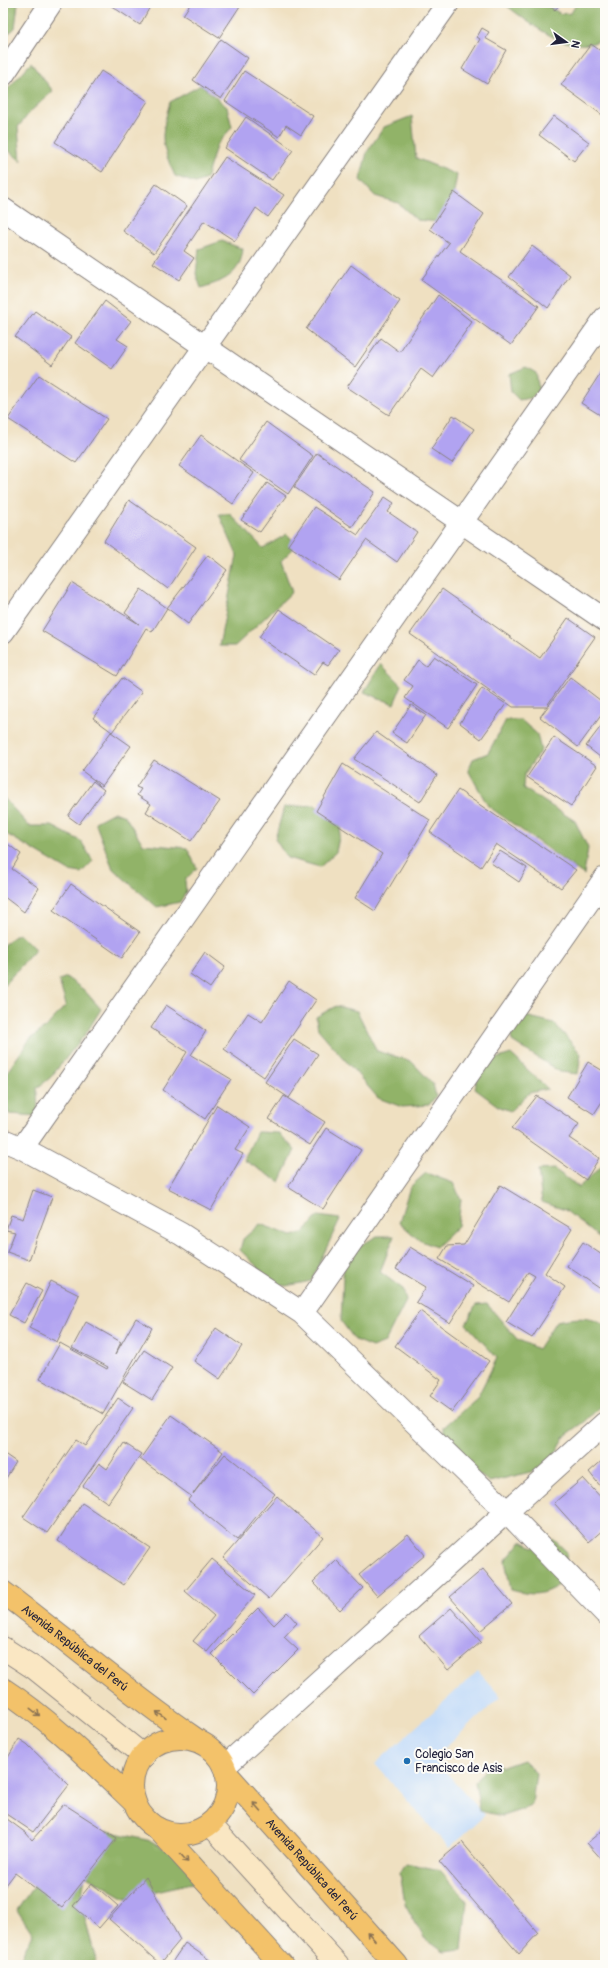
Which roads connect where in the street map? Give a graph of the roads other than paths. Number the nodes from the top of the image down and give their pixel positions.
1 (52, 3) edge
2 (448, 3) edge
3 (3, 75) edge
4 (3, 208) edge
5 (605, 318) edge
6 (205, 345) junction
7 (462, 521) junction
8 (605, 620) edge
9 (3, 632) edge
10 (605, 878) edge
11 (13, 1144) edge
12 (302, 1313) junction
13 (605, 1423) edge
14 (507, 1512) junction
15 (3, 1592) edge
16 (605, 1613) edge
17 (3, 1648) edge
18 (3, 1689) edge
19 (204, 1745) junction
20 (144, 1756) junction
21 (225, 1770) junction
22 (135, 1803) junction
23 (210, 1824) junction
24 (158, 1829) junction
25 (282, 1965) edge
26 (338, 1965) edge
27 (397, 1965) edge

1 - 3 street
2 - 6 street
4 - 6 street
5 - 7 street
6 - 7 street
6 - 9 street
7 - 8 street
7 - 11 street
10 - 12 street
11 - 12 street
12 - 14 street
13 - 14 street
14 - 16 street
14 - 21 street
19 -> 15 highway, Avenida República del Perú
17 - 20 street
18 -> 22 highway
19 - 20 highway
19 - 21 highway
20 - 22 highway
21 - 23 highway
27 -> 21 highway, Avenida República del Perú
22 - 24 highway
23 - 24 highway
23 - 26 street
24 -> 25 highway

